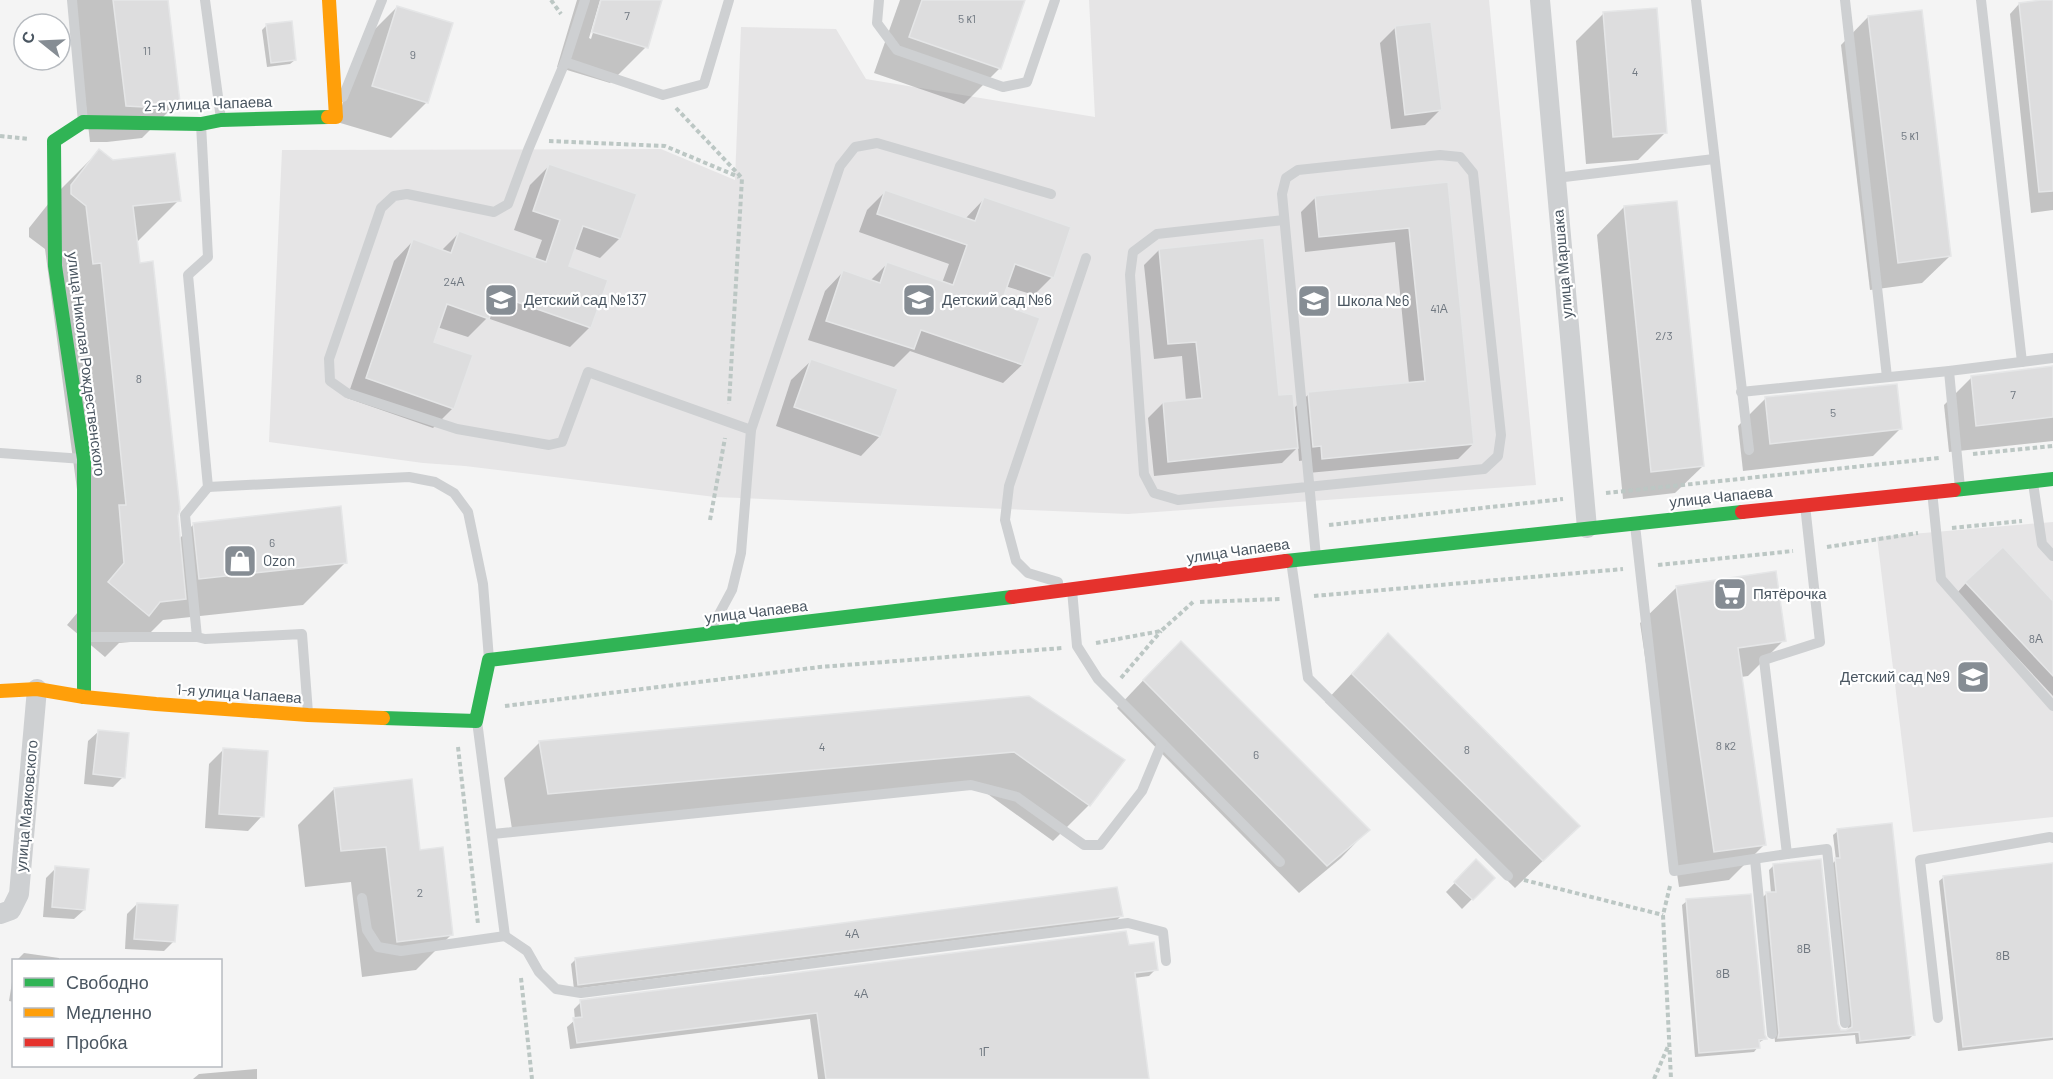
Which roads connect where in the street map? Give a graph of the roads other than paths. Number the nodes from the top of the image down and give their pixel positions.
1 (72, 0) edge
2 (205, 0) edge
3 (329, 0) edge
4 (382, 0) edge
5 (585, 0) edge
6 (729, 0) edge
7 (879, 0) edge
8 (1055, 0) edge
9 (1540, 0) edge
10 (1696, 0) edge
11 (1845, 0) edge
12 (1981, 0) edge
13 (566, 62) junction
14 (336, 117) junction
15 (221, 120) junction
16 (83, 122) junction
17 (201, 124) junction
18 (1714, 159) junction
19 (1556, 178) junction
20 (1051, 194) dead end
21 (1284, 220) junction
22 (1086, 258) dead end
23 (2053, 358) edge
24 (2022, 362) junction
25 (1949, 371) junction
26 (1887, 377) junction
27 (1741, 392) junction
28 (751, 430) junction
29 (1749, 450) dead end
30 (0, 453) edge
31 (84, 459) junction
32 (2053, 479) edge
33 (2033, 480) junction
34 (208, 487) junction
35 (1309, 488) junction
36 (1960, 488) junction
37 (1932, 491) junction
38 (1805, 505) junction
39 (1634, 523) junction
40 (1587, 528) junction
41 (2053, 556) edge
42 (1317, 557) junction
43 (1290, 560) junction
44 (1072, 590) junction
45 (708, 635) junction
46 (197, 636) junction
47 (85, 638) junction
48 (489, 660) junction
49 (38, 689) junction
50 (0, 691) edge
51 (84, 697) junction
52 (2053, 706) edge
53 (308, 715) junction
54 (478, 715) junction
55 (1162, 743) junction
56 (493, 834) junction
57 (2053, 838) edge
58 (1787, 854) junction
59 (1755, 858) junction
60 (1280, 862) dead end
61 (1508, 876) road end
62 (362, 898) dead end
63 (0, 914) edge
64 (505, 936) junction
65 (1166, 962) dead end
66 (1938, 1018) dead end
67 (1845, 1023) dead end
68 (1772, 1034) dead end

1 - 16 lane
2 - 15 lane
3 - 14 street
4 - 14 lane
5 - 13 lane
6 - 13 lane
7 - 8 lane
9 - 19 street, улица Маршака
10 - 18 lane
11 - 26 lane
12 - 24 lane
13 - 28 lane
14 - 15 street, 2-я улица Чапаева
15 - 17 street, 2-я улица Чапаева
16 - 17 street, 2-я улица Чапаева
16 - 31 street, улица Николая Рождественского
17 - 34 lane
18 - 19 lane
18 - 27 lane
19 - 40 street, улица Маршака
20 - 28 lane
21 - 35 lane
21 - 35 lane
21 - 35 lane
22 - 44 lane
23 - 24 lane
24 - 25 lane
25 - 26 lane
25 - 36 lane
26 - 27 lane
27 - 29 lane
28 - 45 lane
30 - 31 lane
31 - 47 street, улица Николая Рождественского
32 - 33 street, улица Чапаева
33 - 36 street, улица Чапаева
33 - 41 lane
34 - 46 lane
34 - 48 lane
35 - 42 lane
36 - 37 street, улица Чапаева
37 - 38 street, улица Чапаева
37 - 52 lane
38 - 39 street, улица Чапаева
38 - 58 lane
39 - 40 street, улица Чапаева
39 - 59 lane
40 - 42 street, улица Чапаева
42 - 43 street, улица Чапаева
43 - 44 street, улица Чапаева
43 - 61 lane
44 - 45 street, улица Чапаева
44 - 55 lane
45 - 48 street, улица Чапаева
46 - 47 lane
46 - 53 lane
47 - 51 street, улица Николая Рождественского
48 - 54 street
49 - 50 street, 1-я улица Чапаева
49 - 51 street, 1-я улица Чапаева
49 - 63 street, улица Маяковского
51 - 53 street, 1-я улица Чапаева
53 - 54 street, 1-я улица Чапаева
54 - 56 lane
55 - 56 lane
55 - 60 lane
56 - 64 lane
57 - 66 lane
58 - 59 lane
58 - 67 lane
59 - 68 lane
62 - 64 lane
64 - 65 lane

